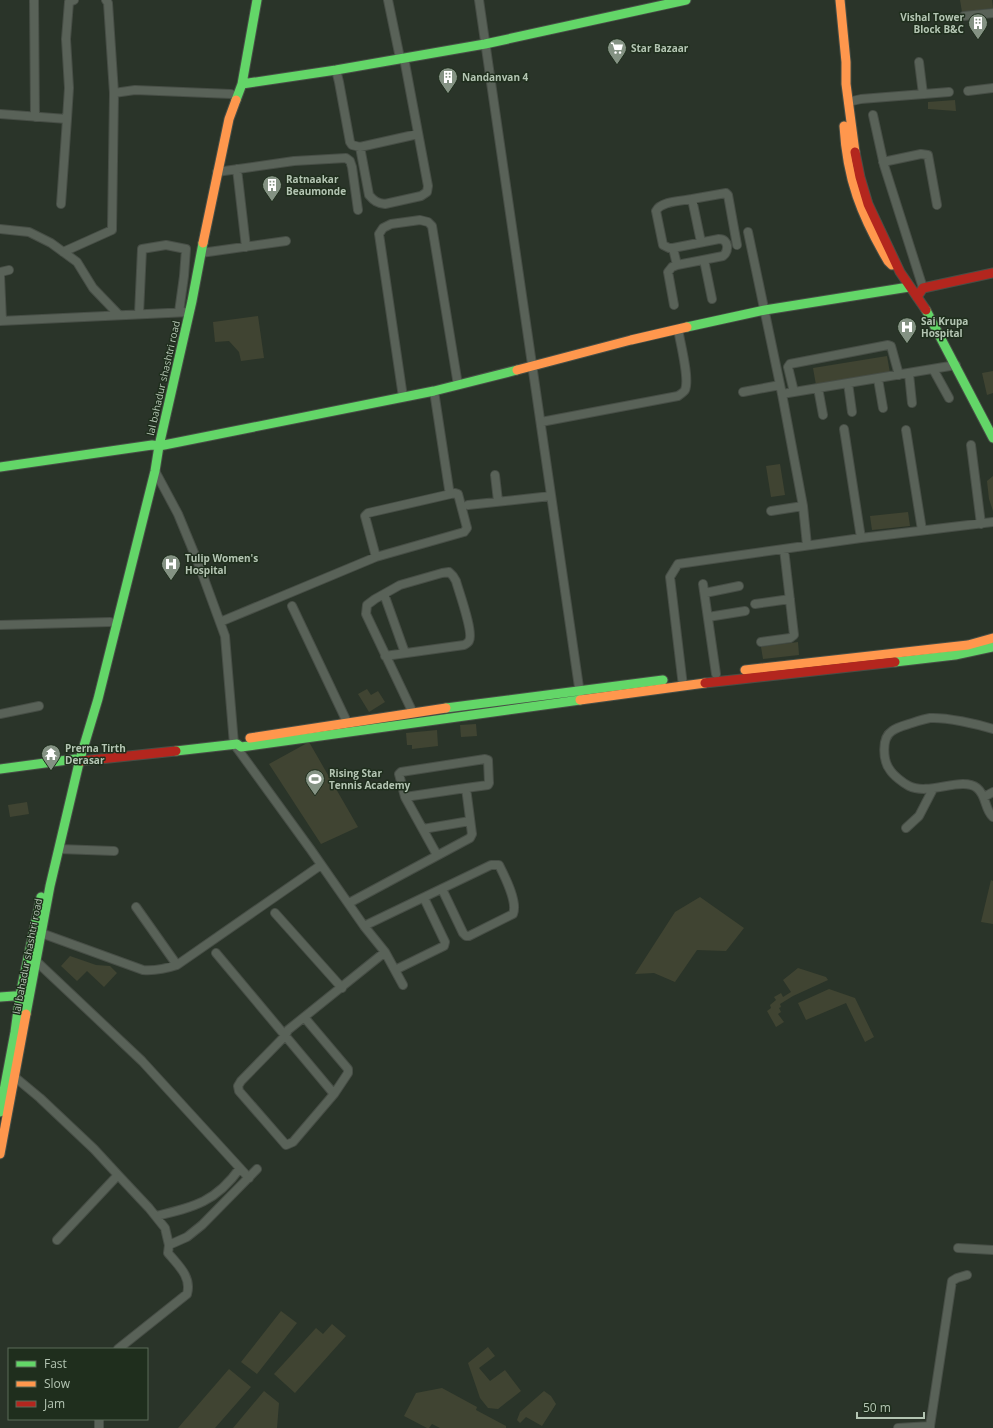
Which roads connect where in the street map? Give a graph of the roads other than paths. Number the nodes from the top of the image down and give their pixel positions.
1 (34, 0) edge
2 (74, 0) edge
3 (106, 0) edge
4 (250, 0) edge
5 (257, 0) edge
6 (388, 0) edge
7 (479, 0) edge
8 (686, 0) edge
9 (840, 0) edge
10 (993, 13) edge
11 (964, 16) dead end
12 (485, 44) junction
13 (402, 58) junction
14 (919, 62) dead end
15 (336, 70) junction
16 (236, 88) junction
17 (993, 88) edge
18 (968, 90) dead end
19 (948, 92) dead end
20 (114, 93) junction
21 (923, 94) junction
22 (848, 102) junction
23 (0, 114) edge
24 (873, 114) dead end
25 (35, 117) junction
26 (67, 119) junction
27 (418, 134) junction
28 (360, 147) junction
29 (883, 162) junction
30 (237, 169) junction
31 (217, 172) junction
32 (692, 199) junction
33 (61, 204) dead end
34 (937, 205) dead end
35 (358, 210) dead end
36 (0, 229) edge
37 (748, 232) dead end
38 (286, 241) dead end
39 (701, 242) junction
40 (750, 243) junction
41 (737, 245) junction
42 (246, 247) junction
43 (727, 247) junction
44 (673, 248) junction
45 (63, 252) junction
46 (201, 253) junction
47 (704, 260) junction
48 (677, 265) junction
49 (9, 270) dead end
50 (993, 273) edge
51 (909, 287) junction
52 (923, 288) junction
53 (917, 297) junction
54 (712, 299) dead end
55 (674, 305) dead end
56 (765, 310) junction
57 (184, 312) junction
58 (139, 314) junction
59 (119, 315) junction
60 (1, 321) edge
61 (678, 329) junction
62 (532, 365) junction
63 (956, 365) junction
64 (933, 369) junction
65 (908, 374) junction
66 (899, 376) junction
67 (878, 379) junction
68 (848, 384) junction
69 (458, 385) junction
70 (780, 385) junction
71 (818, 388) junction
72 (434, 391) junction
73 (743, 392) dead end
74 (794, 392) junction
75 (782, 394) junction
76 (403, 398) junction
77 (950, 398) dead end
78 (912, 403) dead end
79 (883, 408) dead end
80 (852, 412) dead end
81 (823, 415) dead end
82 (541, 422) junction
83 (844, 429) dead end
84 (906, 430) dead end
85 (993, 438) edge
86 (155, 445) junction
87 (971, 445) dead end
88 (0, 467) edge
89 (155, 471) junction
90 (496, 475) dead end
91 (449, 489) dead end
92 (552, 496) junction
93 (498, 501) junction
94 (468, 505) dead end
95 (803, 506) junction
96 (771, 511) dead end
97 (993, 522) edge
98 (981, 524) junction
99 (922, 530) junction
100 (861, 538) junction
101 (806, 546) junction
102 (784, 549) junction
103 (376, 557) junction
104 (703, 584) dead end
105 (739, 586) dead end
106 (705, 593) junction
107 (384, 594) junction
108 (790, 599) junction
109 (755, 604) dead end
110 (292, 606) dead end
111 (745, 611) dead end
112 (708, 617) junction
113 (110, 622) junction
114 (220, 622) junction
115 (0, 625) edge
116 (993, 638) edge
117 (761, 642) dead end
118 (993, 647) edge
119 (405, 653) junction
120 (385, 656) junction
121 (716, 674) junction
122 (683, 682) junction
123 (580, 690) junction
124 (581, 700) junction
125 (39, 706) dead end
126 (413, 713) junction
127 (0, 714) edge
128 (347, 722) junction
129 (993, 729) edge
130 (235, 744) junction
131 (77, 760) junction
132 (0, 769) edge
133 (466, 788) junction
134 (933, 789) junction
135 (993, 792) edge
136 (406, 797) junction
137 (984, 797) junction
138 (993, 817) edge
139 (470, 821) junction
140 (906, 828) dead end
141 (423, 829) junction
142 (59, 849) junction
143 (114, 852) dead end
144 (437, 856) junction
145 (321, 865) junction
146 (442, 889) junction
147 (424, 898) junction
148 (349, 903) junction
149 (136, 907) dead end
150 (275, 913) dead end
151 (364, 926) junction
152 (42, 934) junction
153 (385, 952) junction
154 (216, 953) dead end
155 (36, 961) junction
156 (177, 965) junction
157 (395, 970) junction
158 (403, 985) dead end
159 (342, 988) junction
160 (20, 995) junction
161 (30, 995) junction
162 (0, 997) edge
163 (304, 1017) junction
164 (285, 1036) junction
165 (16, 1078) junction
166 (334, 1094) junction
167 (0, 1112) edge
168 (0, 1154) edge
169 (240, 1168) junction
170 (258, 1169) dead end
171 (118, 1175) junction
172 (249, 1178) junction
173 (156, 1216) junction
174 (57, 1240) dead end
175 (169, 1245) junction
176 (958, 1248) dead end
177 (993, 1250) edge
178 (967, 1275) dead end
179 (119, 1348) edge
180 (930, 1427) edge
181 (898, 1428) edge

1 - 25 street
2 - 26 street
3 - 20 street
4 - 16 street
5 - 16 street, lal bahadur shashtri road
6 - 13 street
7 - 12 street
8 - 12 street
9 - 22 street
10 - 11 street
12 - 13 street
12 - 62 street
13 - 15 street
13 - 27 street
14 - 21 street
15 - 16 street
15 - 28 street
16 - 20 street
16 - 31 street, lal bahadur shashtri road
16 - 57 street
17 - 18 street
19 - 21 street
20 - 45 street
21 - 22 street
22 - 51 street
23 - 25 street
24 - 29 street
25 - 26 street
26 - 33 street
27 - 28 street
27 - 28 street
29 - 34 street
29 - 52 street
30 - 31 street
30 - 35 street
30 - 42 street
31 - 46 street, lal bahadur shashtri road
32 - 39 street
32 - 41 street
32 - 44 street
36 - 45 street
37 - 40 street
38 - 42 street
39 - 43 street
39 - 44 street
40 - 41 street
40 - 56 street
41 - 43 street
42 - 46 street
43 - 47 street
44 - 48 street
45 - 59 street
46 - 57 street, lal bahadur shashtri road
47 - 48 street
47 - 54 street
48 - 55 street
49 - 60 street
50 - 52 street
51 - 53 street
51 - 56 street
52 - 53 street
53 - 63 street
56 - 61 street
56 - 70 street
57 - 58 street
57 - 58 street
57 - 86 street, lal bahadur shashtri road
58 - 59 street
59 - 60 street
61 - 62 street
61 - 82 street
62 - 69 street
62 - 82 street
63 - 64 street
63 - 85 street
64 - 65 street
64 - 77 street
65 - 66 street
65 - 78 street
66 - 67 street
66 - 74 street
67 - 68 street
67 - 79 street
68 - 71 street
68 - 80 street
69 - 72 street
69 - 76 street
70 - 73 street
70 - 75 street
71 - 74 street
71 - 81 street
72 - 76 street
72 - 91 street
74 - 75 street
75 - 95 street
76 - 86 street
82 - 92 street
83 - 100 street
84 - 99 street
86 - 88 street
86 - 89 street, lal bahadur shashtri road
86 - 113 street
87 - 98 street
89 - 114 street
89 - 131 street, lal bahadur shashtri road
90 - 93 street
92 - 93 street
92 - 123 street
93 - 94 street
95 - 96 street
95 - 101 street
97 - 98 street
98 - 99 street
99 - 100 street
100 - 101 street
101 - 102 street
102 - 108 street
102 - 122 street
103 - 103 street
103 - 114 street
104 - 106 street
105 - 106 street
106 - 112 street
107 - 119 street
107 - 119 street
107 - 120 street
108 - 109 street
108 - 117 street
110 - 128 street
111 - 112 street
112 - 121 street
113 - 115 street
113 - 131 street
114 - 130 street
116 - 121 street
118 - 122 street
119 - 120 street
120 - 126 street
121 - 122 street
122 - 123 street
122 - 124 street
123 - 124 street
123 - 126 street
124 - 130 street
125 - 127 street
126 - 128 street
128 - 130 street
129 - 134 street
130 - 131 street
130 - 145 street
131 - 132 street
131 - 142 street, lal bahadur shashtri road
131 - 160 street
133 - 136 street
133 - 136 street
133 - 139 street
134 - 137 street
134 - 140 street
135 - 137 street
136 - 141 street
137 - 138 street
139 - 141 street
139 - 144 street
141 - 144 street
142 - 143 street
142 - 152 street, lal bahadur shashtri road
144 - 148 street
145 - 148 street
145 - 156 street
146 - 146 street
146 - 147 street
147 - 151 street
147 - 157 street
148 - 151 street
149 - 156 street
150 - 159 street
151 - 153 street
152 - 155 street, lal bahadur shashtri road
152 - 156 street
153 - 157 street
153 - 159 street
154 - 164 street
155 - 161 street, lal bahadur shashtri road
155 - 169 street
157 - 158 street
159 - 163 street
160 - 161 street
160 - 162 street
160 - 167 street
161 - 165 street, lal bahadur shashtri road
163 - 164 street
163 - 166 street
164 - 166 street
164 - 166 street
165 - 168 street, lal bahadur shashtri road
165 - 171 street
169 - 172 street
169 - 173 street
170 - 172 street
171 - 173 street
171 - 174 street
172 - 175 street
173 - 175 street
175 - 179 street
176 - 177 street
178 - 180 street
180 - 181 street

